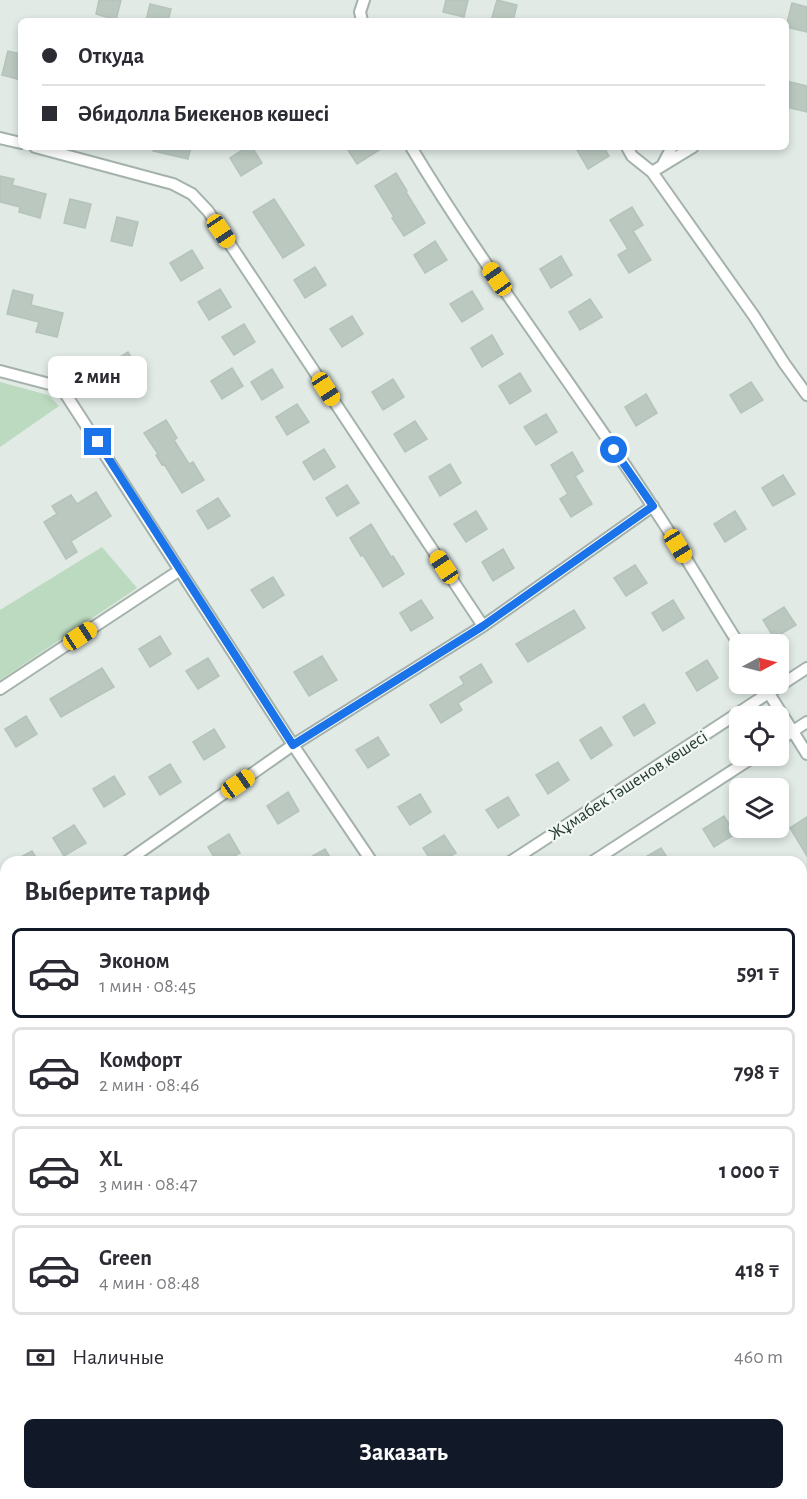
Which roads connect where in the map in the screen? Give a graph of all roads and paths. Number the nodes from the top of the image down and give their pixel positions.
1 (364, 0) edge
2 (361, 18) edge
3 (0, 138) edge
4 (18, 142) edge
5 (46, 150) edge
6 (413, 150) edge
7 (629, 150) edge
8 (670, 150) edge
9 (688, 150) edge
10 (663, 165) junction
11 (652, 172) junction
12 (0, 370) edge
13 (807, 395) edge
14 (653, 506) junction
15 (180, 570) junction
16 (483, 626) junction
17 (733, 634) edge
18 (807, 668) edge
19 (789, 677) edge
20 (0, 689) edge
21 (759, 694) edge
22 (769, 694) edge
23 (807, 722) edge
24 (792, 732) junction
25 (789, 734) edge
26 (293, 745) junction
27 (807, 754) edge
28 (740, 766) edge
29 (135, 856) edge
30 (368, 856) edge
31 (519, 856) edge
32 (601, 856) edge

1 - 2 street
3 - 4 street
5 - 16 street
6 - 14 street
7 - 11 street
8 - 10 street
9 - 10 street
10 - 11 street
11 - 13 street
12 - 15 street
14 - 16 street
14 - 17 street
15 - 20 street
15 - 26 street
16 - 26 street
18 - 19 street, Жұмабек Тәшенов көшесі
21 - 31 street, Жұмабек Тәшенов көшесі
22 - 24 street
23 - 24 street
24 - 25 street
24 - 27 street
26 - 29 street
26 - 30 street
28 - 32 street

